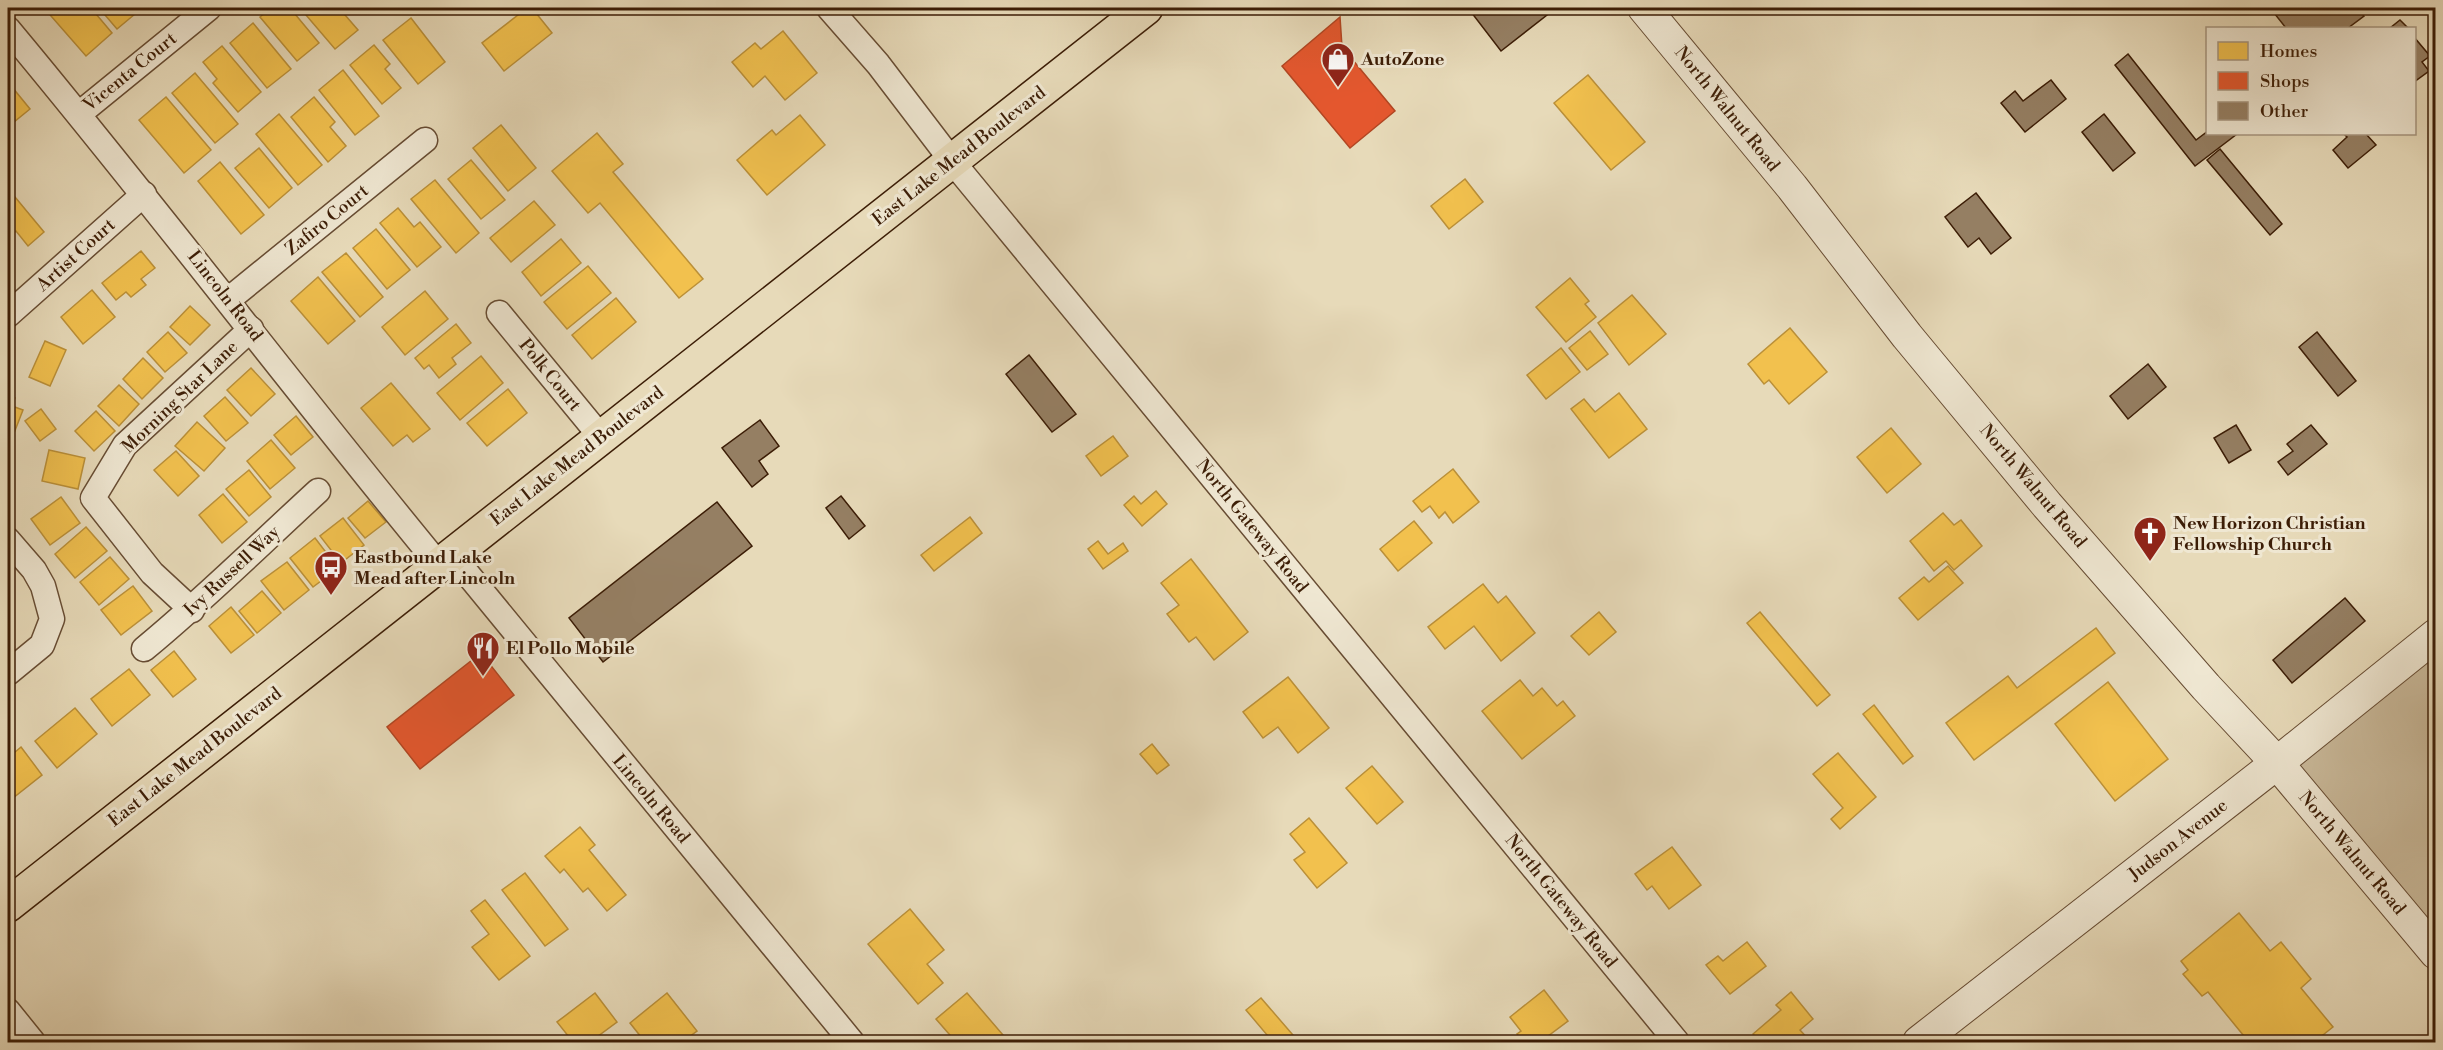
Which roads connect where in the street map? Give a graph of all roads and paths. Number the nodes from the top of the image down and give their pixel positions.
1 (209, 8) edge
2 (829, 8) edge
3 (1146, 8) edge
4 (1644, 8) edge
5 (8, 30) edge
6 (79, 114) junction
7 (425, 140) dead end
8 (952, 161) junction
9 (144, 194) junction
10 (228, 300) junction
11 (499, 313) dead end
12 (8, 315) edge
13 (251, 329) junction
14 (601, 438) junction
15 (318, 491) dead end
16 (8, 540) edge
17 (446, 560) junction
18 (192, 610) junction
19 (2436, 635) edge
20 (144, 649) dead end
21 (8, 673) edge
22 (2277, 763) junction
23 (8, 905) edge
24 (2436, 953) edge
25 (8, 1011) edge
26 (33, 1042) edge
27 (852, 1042) edge
28 (1677, 1042) edge
29 (1919, 1042) edge

1 - 6 street, Vicenta Court
2 - 8 street, North Gateway Road
3 - 8 main road, East Lake Mead Boulevard
4 - 22 street, North Walnut Road
5 - 6 street, Lincoln Road
6 - 9 street, Lincoln Road
7 - 10 street, Zafiro Court
8 - 14 main road, East Lake Mead Boulevard
8 - 28 street, North Gateway Road
9 - 10 street, Lincoln Road
9 - 12 street, Artist Court
10 - 13 street, Lincoln Road
11 - 14 street, Polk Court
13 - 17 street, Lincoln Road
13 - 18 street, Morning Star Lane
14 - 17 main road, East Lake Mead Boulevard
15 - 18 street, Ivy Russell Way
16 - 21 street
17 - 23 main road, East Lake Mead Boulevard
17 - 27 street, Lincoln Road
18 - 20 street, Ivy Russell Way
19 - 22 street, Judson Avenue
22 - 24 street, North Walnut Road
22 - 29 street, Judson Avenue
25 - 26 street

